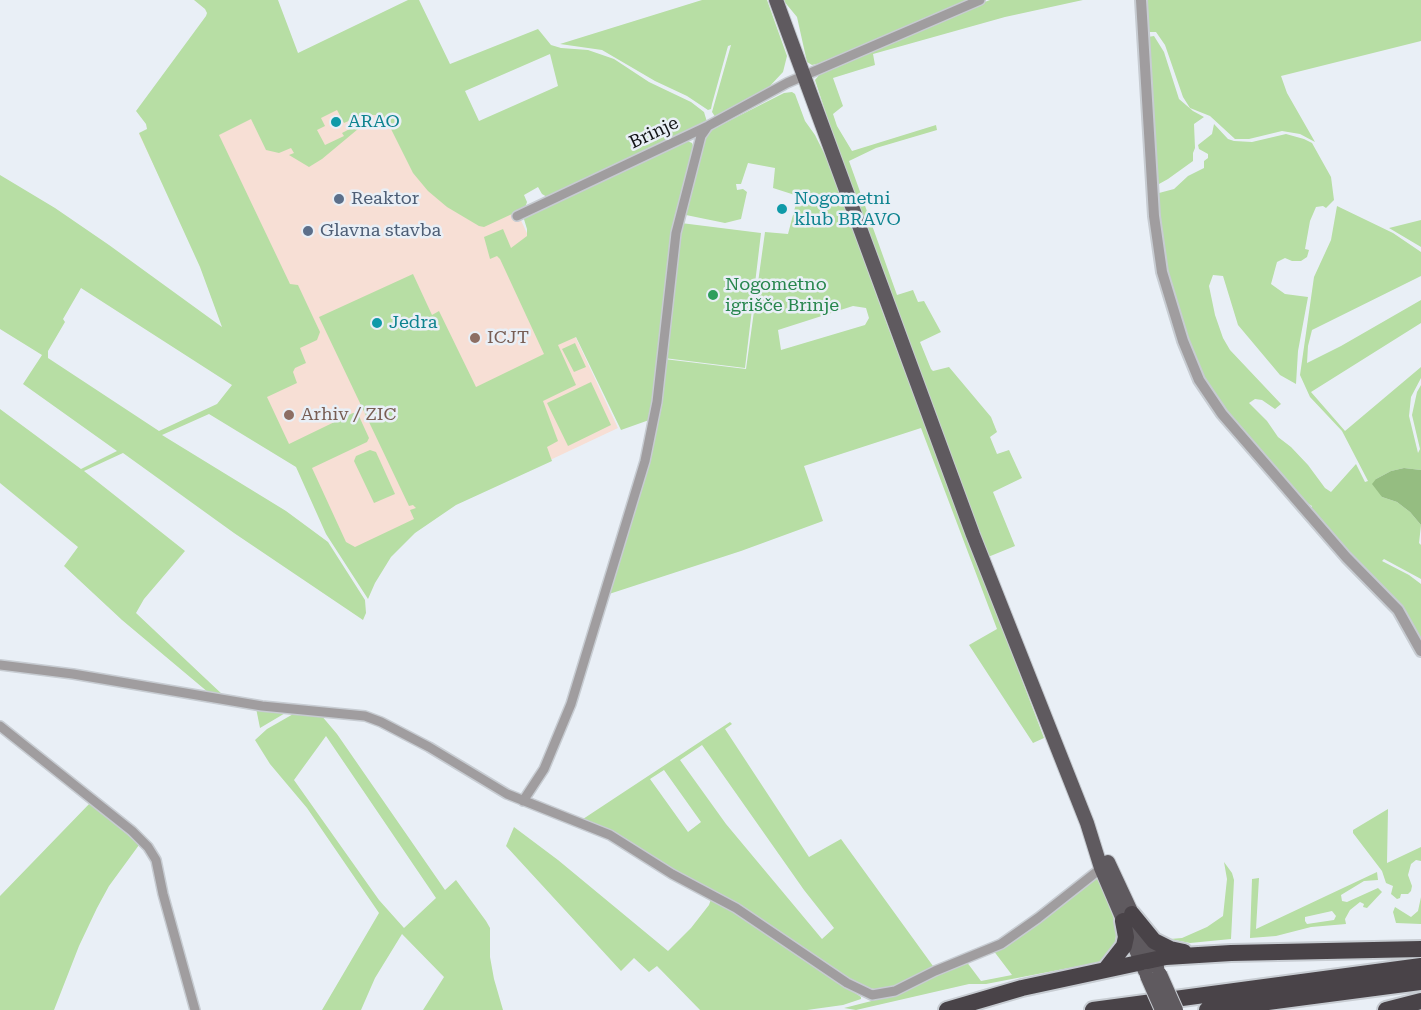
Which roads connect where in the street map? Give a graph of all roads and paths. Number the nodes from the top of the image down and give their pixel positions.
1 (776, 0) edge
2 (980, 0) edge
3 (1141, 0) edge
4 (803, 76) junction
5 (708, 126) junction
6 (517, 216) dead end
7 (1421, 651) edge
8 (0, 665) edge
9 (0, 726) edge
10 (523, 801) junction
11 (1105, 866) junction
12 (1128, 917) junction
13 (1421, 949) edge
14 (1203, 954) junction
15 (1421, 966) edge
16 (1150, 968) junction
17 (1106, 969) junction
18 (1421, 982) edge
19 (1421, 1001) edge
20 (195, 1007) edge
21 (947, 1010) edge
22 (1093, 1010) edge
23 (1162, 1010) edge
24 (1176, 1010) edge
25 (1207, 1010) edge
26 (1386, 1010) edge

1 - 4 main road
2 - 4 street, Brinje
3 - 7 street
4 - 5 street, Brinje
4 - 11 main road
5 - 6 street, Brinje
5 - 10 street
8 - 10 street
9 - 20 street
10 - 11 street
11 - 12 main road
12 - 14 highway
12 - 16 main road
12 - 17 highway
13 - 14 highway
14 - 16 highway
15 - 22 highway
16 - 17 highway
16 - 23 main road, bridge
16 - 24 main road, bridge
17 - 21 highway
18 - 25 highway
19 - 26 highway

